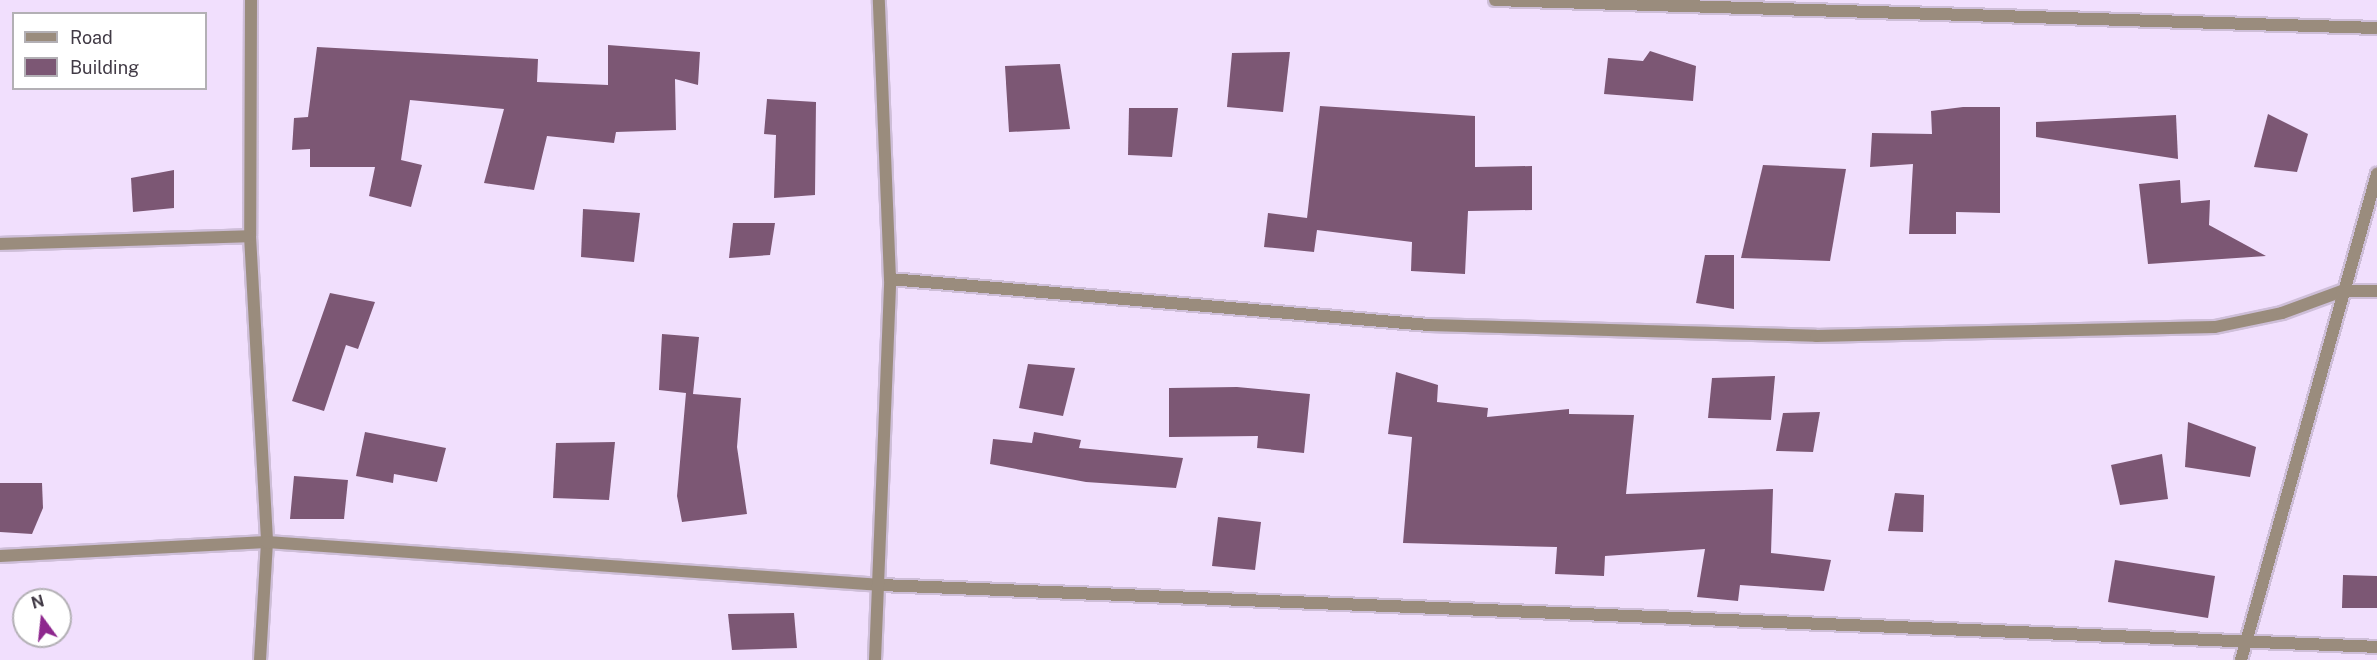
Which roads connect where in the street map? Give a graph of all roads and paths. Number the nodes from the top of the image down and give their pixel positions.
1 (251, 0) edge
2 (879, 0) edge
3 (1495, 0) edge
4 (2377, 28) edge
5 (2377, 174) edge
6 (250, 236) junction
7 (0, 244) edge
8 (890, 279) junction
9 (2342, 291) junction
10 (2377, 291) edge
11 (267, 542) junction
12 (0, 556) edge
13 (881, 585) junction
14 (2247, 645) junction
15 (2377, 646) edge
16 (260, 660) edge
17 (875, 660) edge
18 (2241, 660) edge

1 - 6 street
2 - 8 street
3 - 4 street
5 - 9 street
6 - 7 street
6 - 11 street
8 - 9 street
8 - 13 street
9 - 10 street
9 - 14 street
11 - 12 street
11 - 13 street
11 - 16 street
13 - 14 street
13 - 17 street
14 - 15 street
14 - 18 street

